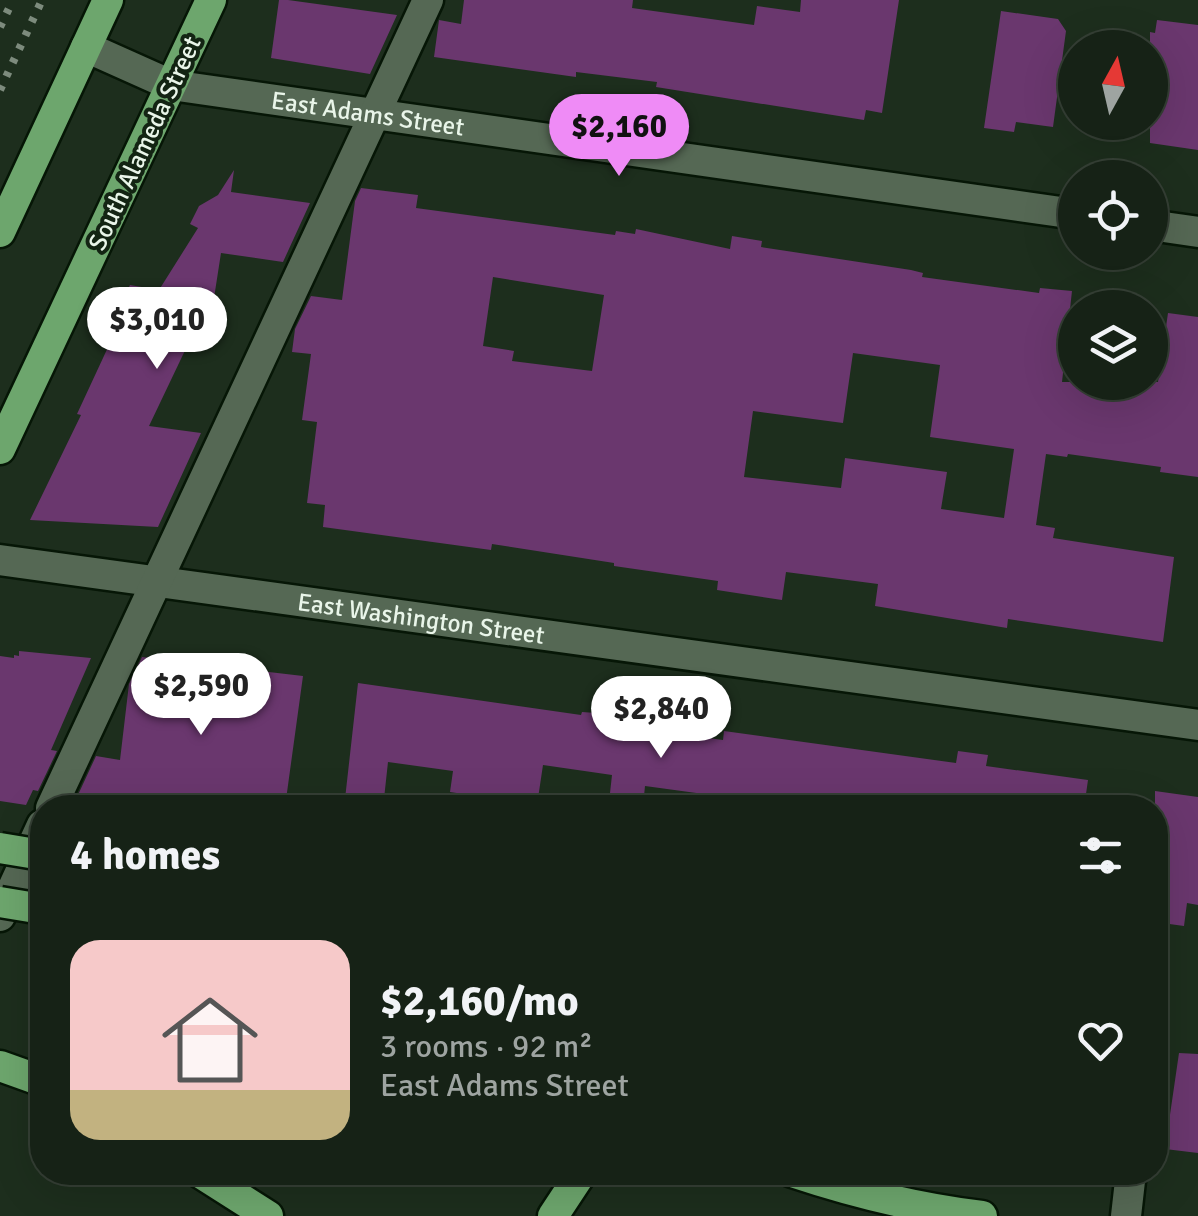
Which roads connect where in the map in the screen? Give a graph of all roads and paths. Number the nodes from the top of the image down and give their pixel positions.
1 (108, 0) edge
2 (211, 0) edge
3 (428, 0) edge
4 (86, 47) junction
5 (171, 85) junction
6 (374, 114) junction
7 (1058, 212) edge
8 (1168, 228) edge
9 (0, 232) edge
10 (1198, 232) edge
11 (0, 449) edge
12 (0, 560) edge
13 (156, 582) junction
14 (1198, 726) edge
15 (57, 795) edge
16 (0, 848) edge
17 (30, 851) edge
18 (30, 854) edge
19 (0, 902) edge
20 (30, 908) edge
21 (0, 916) edge
22 (0, 1066) edge
23 (30, 1077) edge
24 (219, 1185) edge
25 (573, 1185) edge
26 (830, 1185) edge
27 (1130, 1185) edge
28 (268, 1216) edge
29 (553, 1216) edge
30 (982, 1216) edge
31 (1126, 1216) edge

1 - 4 main road
2 - 5 main road, South Alameda Street
3 - 6 street
4 - 5 street, East Adams Street
4 - 9 main road
5 - 6 street, East Adams Street
5 - 11 main road, South Alameda Street
6 - 7 street, East Adams Street
6 - 13 street
8 - 10 street
12 - 13 street, East Washington Street
13 - 14 street, East Washington Street
13 - 15 street
16 - 18 main road, bridge
17 - 21 street
19 - 20 main road, bridge
22 - 23 main road
24 - 28 main road
25 - 29 main road
26 - 30 main road
27 - 31 street

